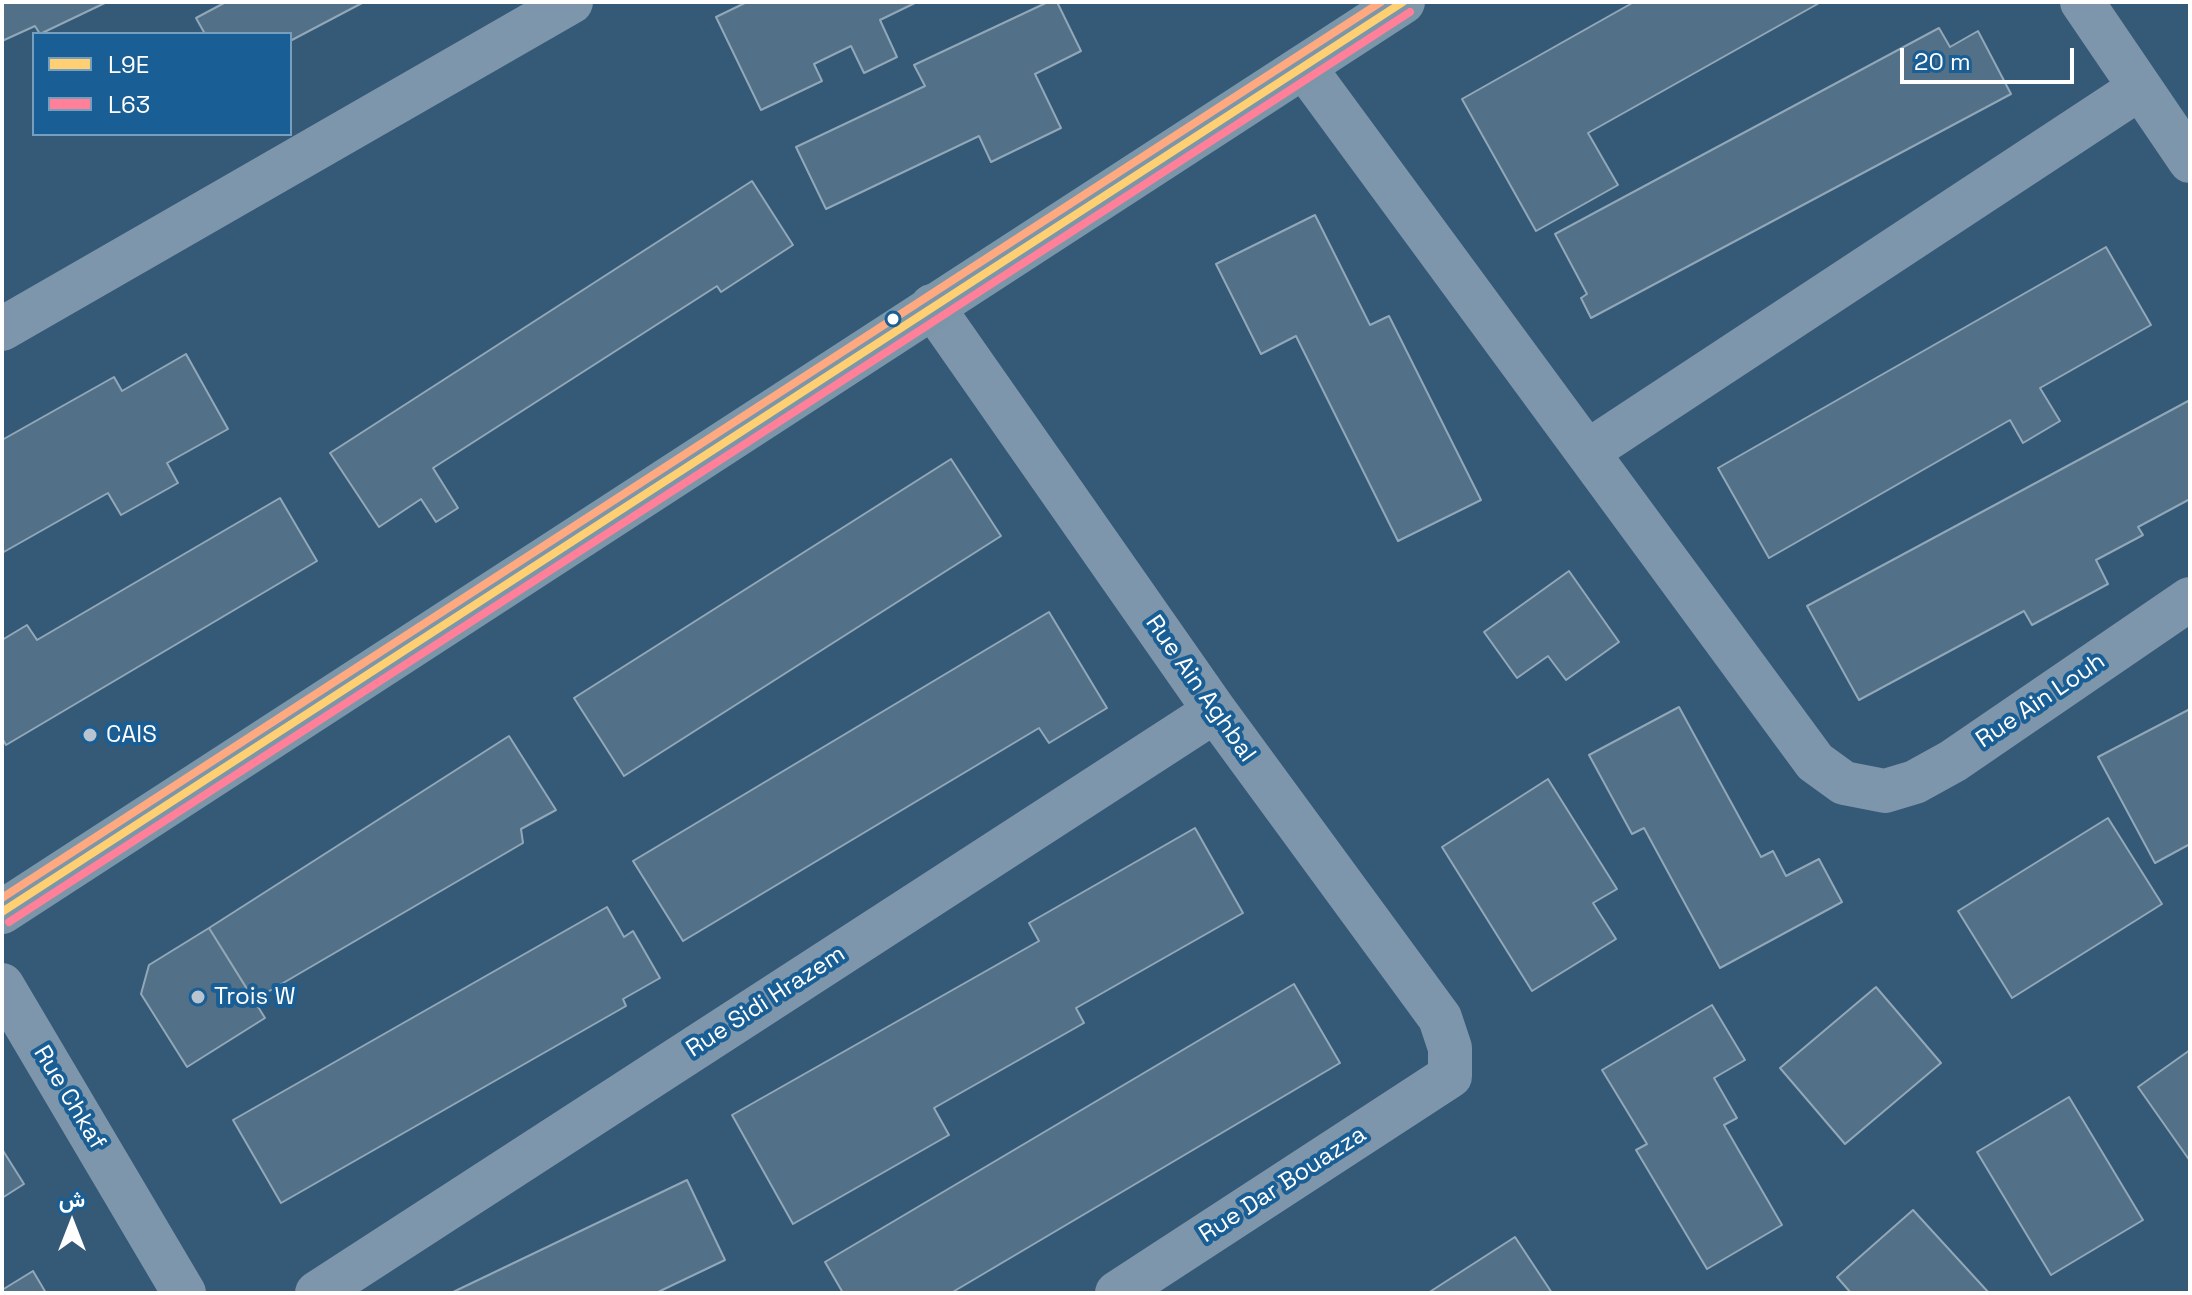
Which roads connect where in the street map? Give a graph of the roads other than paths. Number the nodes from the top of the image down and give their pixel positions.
1 (571, 2) edge
2 (1403, 2) edge
3 (2082, 2) edge
4 (1304, 67) junction
5 (2140, 88) junction
6 (2190, 161) edge
7 (932, 306) junction
8 (2, 329) edge
9 (1587, 452) junction
10 (2190, 599) edge
11 (1215, 711) junction
12 (2, 912) edge
13 (2, 985) edge
14 (1450, 1076) joint
15 (184, 1293) edge
16 (317, 1293) edge
17 (1117, 1293) edge

1 - 8 street
2 - 4 main road
3 - 5 street
4 - 7 main road
4 - 9 street
5 - 6 street
5 - 9 street
7 - 11 street, Rue Ain Aghbal
7 - 12 main road
9 - 10 street, Rue Ain Louh
11 - 14 street, Rue Ain Aghbal
11 - 16 street, Rue Sidi Hrazem
13 - 15 street, Rue Chkaf
14 - 17 street, Rue Dar Bouazza

